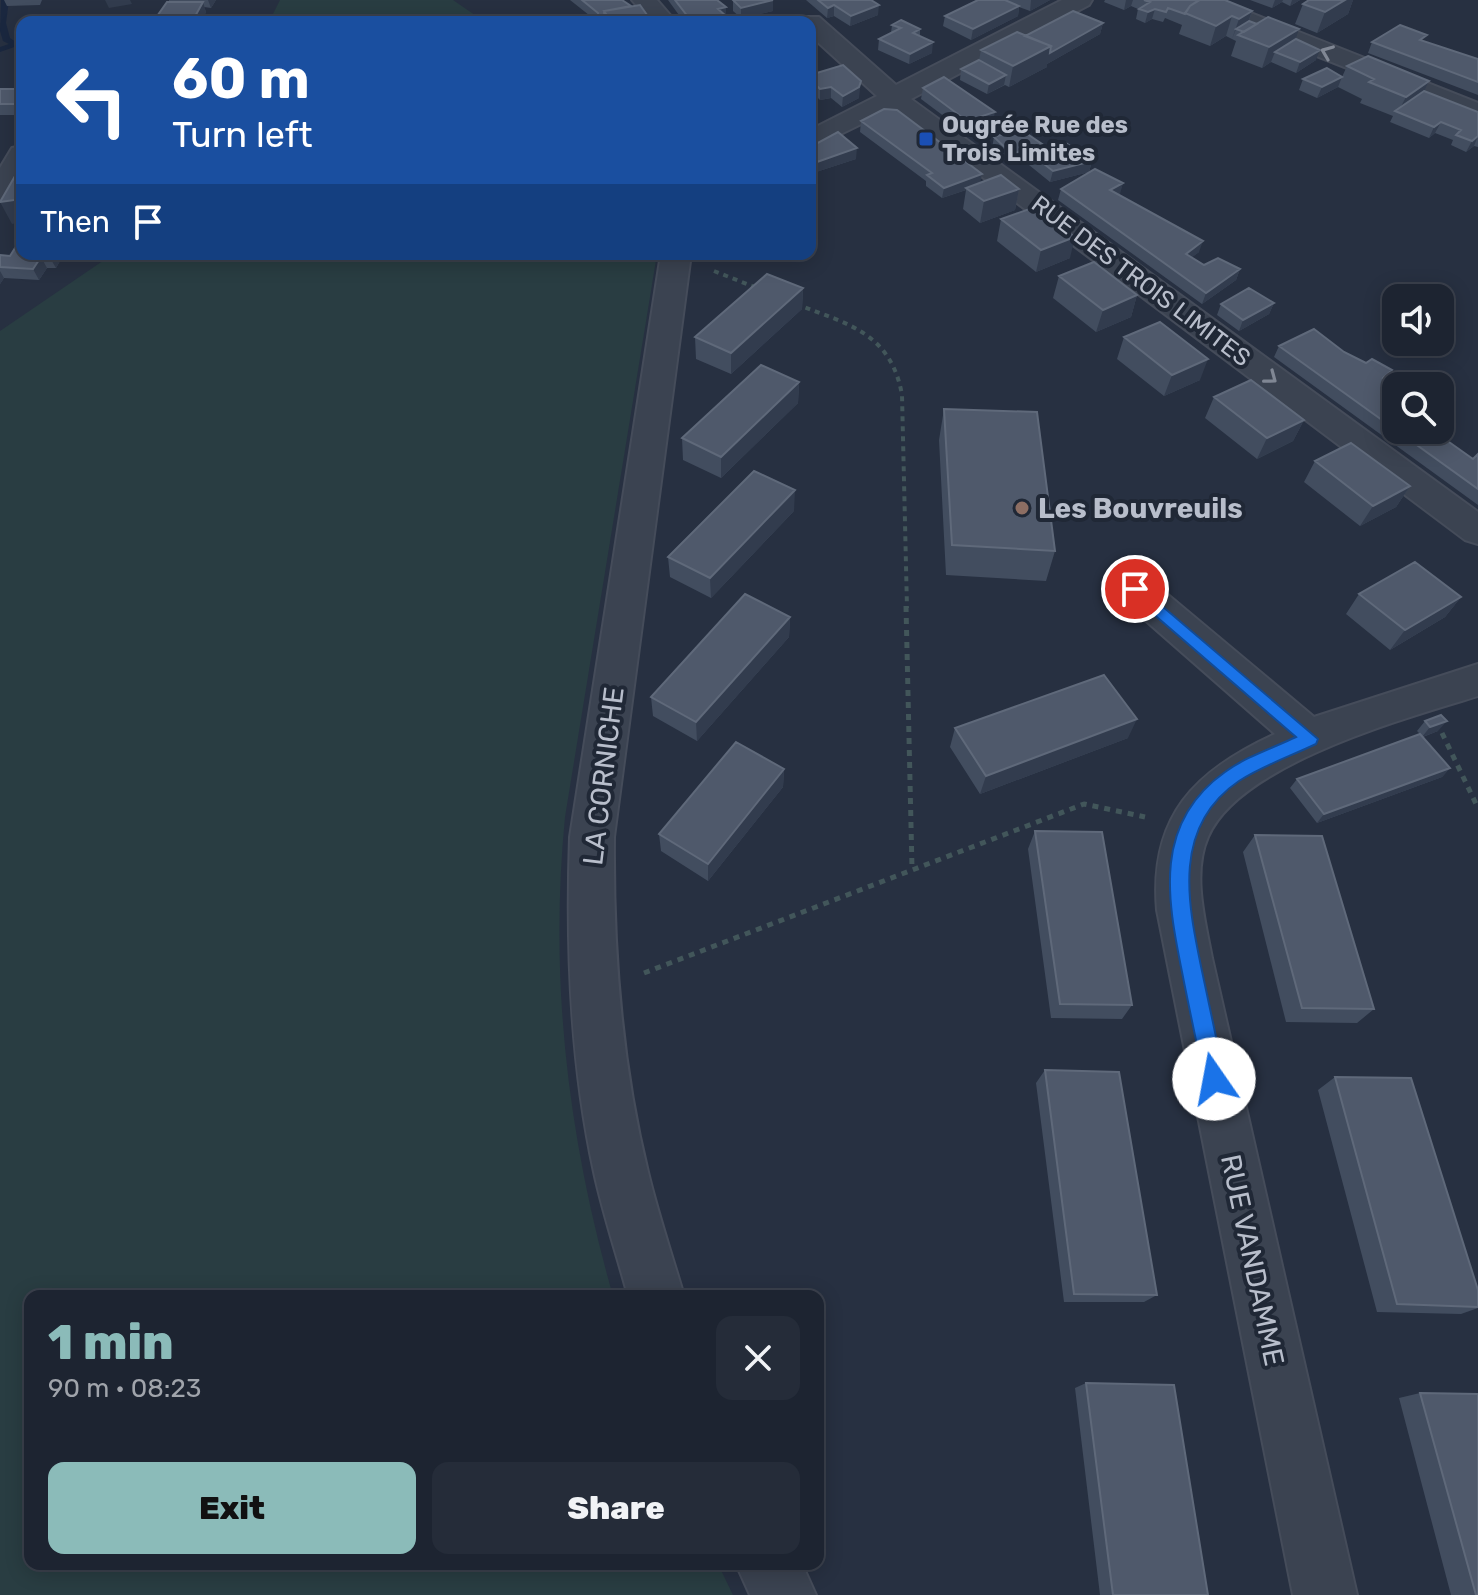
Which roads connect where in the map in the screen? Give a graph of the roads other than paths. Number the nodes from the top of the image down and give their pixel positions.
1 (644, 0) edge
2 (1080, 0) edge
3 (1197, 0) edge
4 (659, 16) edge
5 (816, 28) edge
6 (894, 97) junction
7 (1478, 112) edge
8 (816, 138) edge
9 (16, 164) edge
10 (0, 192) edge
11 (675, 260) edge
12 (1478, 531) edge
13 (1135, 589) dead end
14 (1478, 680) edge
15 (1310, 739) junction
16 (654, 1290) edge
17 (771, 1570) edge
18 (784, 1595) edge
19 (1325, 1595) edge

1 - 4 street
2 - 6 street
7 -> 3 street
5 - 6 street, RUE DES TROIS LIMITES
6 - 8 street
6 -> 12 street, RUE DES TROIS LIMITES
9 - 10 street
11 - 16 street, LA CORNICHE
13 - 15 street
14 - 15 street, RUE VANDAMME
15 - 19 street, RUE VANDAMME
17 - 18 street

